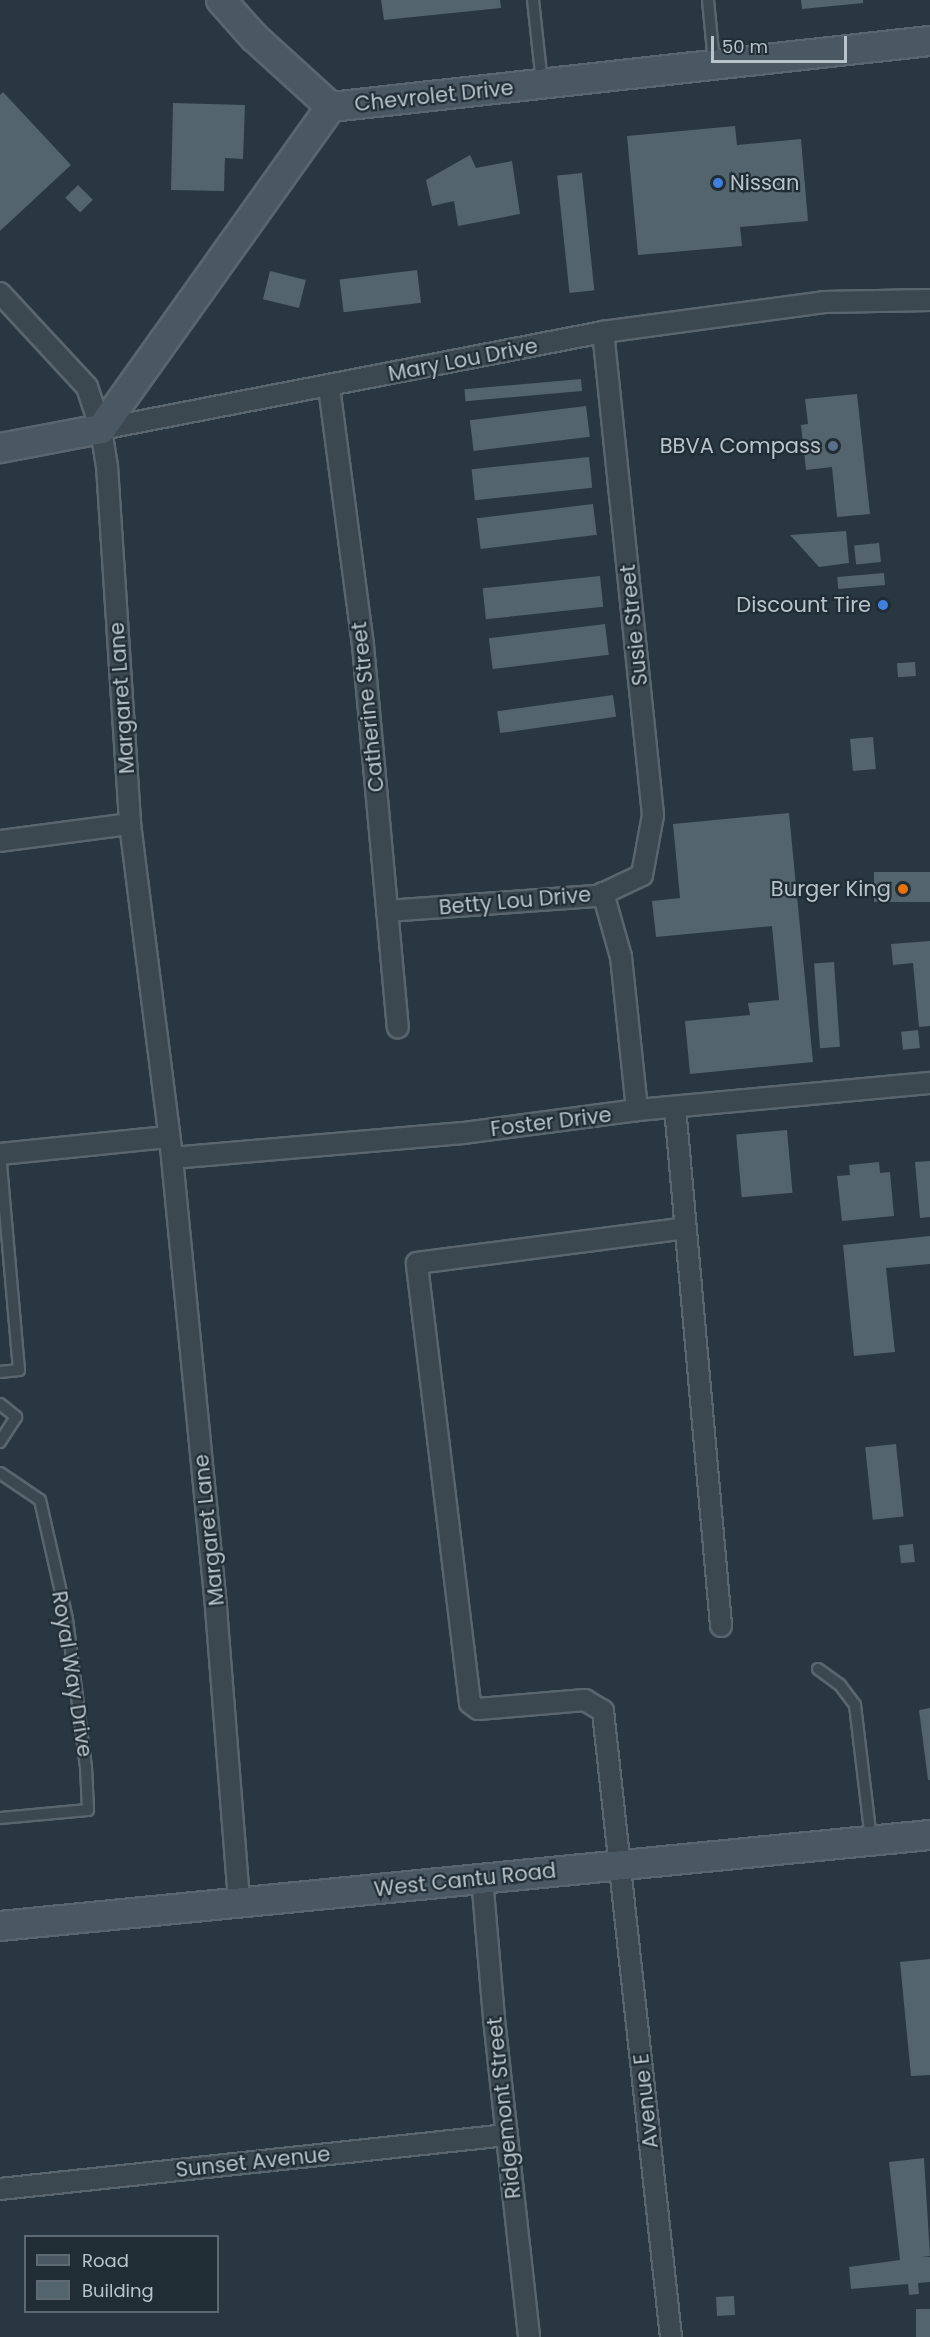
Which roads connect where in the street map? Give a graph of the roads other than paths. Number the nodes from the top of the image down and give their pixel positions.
1 (221, 0) edge
2 (533, 0) edge
3 (708, 0) edge
4 (930, 41) edge
5 (714, 65) junction
6 (542, 84) junction
7 (331, 107) junction
8 (0, 293) edge
9 (930, 300) edge
10 (603, 332) junction
11 (329, 387) junction
12 (101, 429) junction
13 (0, 448) edge
14 (130, 824) junction
15 (0, 841) edge
16 (603, 893) junction
17 (387, 911) junction
18 (398, 1027) dead end
19 (930, 1083) edge
20 (675, 1107) junction
21 (637, 1110) junction
22 (167, 1137) junction
23 (0, 1154) edge
24 (172, 1158) junction
25 (686, 1228) junction
26 (0, 1372) edge
27 (0, 1404) edge
28 (0, 1442) edge
29 (0, 1473) edge
30 (721, 1626) dead end
31 (818, 1669) dead end
32 (0, 1818) edge
33 (930, 1835) edge
34 (871, 1840) junction
35 (621, 1865) junction
36 (482, 1878) junction
37 (239, 1902) junction
38 (0, 1926) edge
39 (507, 2135) junction
40 (0, 2189) edge
41 (529, 2337) edge
42 (671, 2337) edge

1 - 7 main road
2 - 6 lane
3 - 5 lane
4 - 5 main road, Chevrolet Drive
5 - 6 main road, Chevrolet Drive
6 - 7 main road, Chevrolet Drive
7 - 12 main road, Chevrolet Drive
8 - 12 street, Margaret Lane
9 - 10 street, Mary Lou Drive
10 - 11 street, Mary Lou Drive
10 - 16 street, Susie Street
11 - 12 street, Mary Lou Drive
11 - 17 street, Catherine Street
12 - 13 main road, Mary Lou Drive
12 - 14 street, Margaret Lane
14 - 15 street
14 - 22 street, Margaret Lane
16 - 17 street, Betty Lou Drive
16 - 21 street, Betty Lou Drive
17 - 18 street, Catherine Street
19 - 20 street, Foster Drive
20 - 21 street, Foster Drive
20 - 25 street
21 - 24 street, Foster Drive
22 - 23 street
22 - 24 street, Margaret Lane
23 - 26 lane
24 - 37 street, Margaret Lane
25 - 30 street
25 - 35 street, Avenue E
27 - 28 lane
29 - 32 lane, Royal Way Drive
31 - 34 lane
33 - 34 main road, West Cantu Road
34 - 35 main road, West Cantu Road
35 - 36 main road, West Cantu Road
35 - 42 street, Avenue E
36 - 37 main road, West Cantu Road
36 - 39 street, Ridgemont Street
37 - 38 main road, West Cantu Road
39 - 40 street, Sunset Avenue
39 - 41 street, Ridgemont Street

